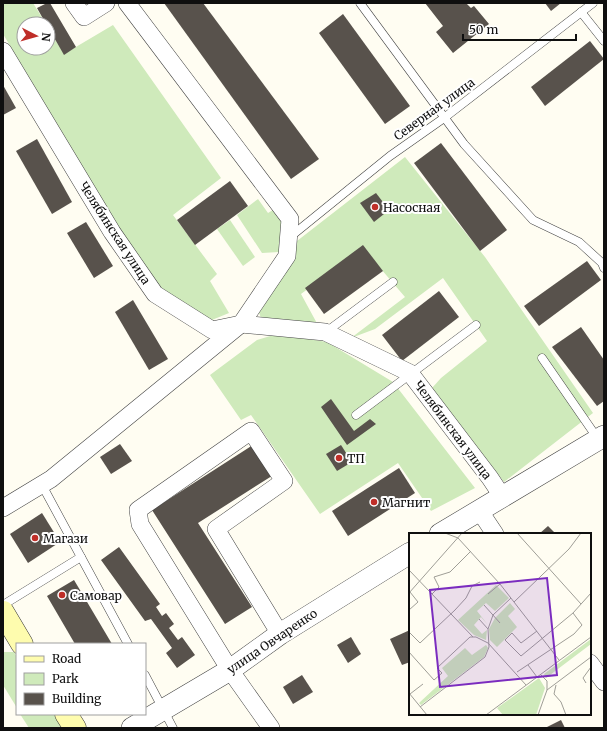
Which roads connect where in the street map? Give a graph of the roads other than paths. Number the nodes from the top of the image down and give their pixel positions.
1 (74, 3) edge
2 (106, 3) edge
3 (127, 3) edge
4 (360, 3) edge
5 (593, 3) edge
6 (581, 12) junction
7 (604, 41) edge
8 (3, 51) edge
9 (444, 118) junction
10 (290, 237) junction
11 (604, 268) edge
12 (392, 282) dead end
13 (241, 324) junction
14 (476, 325) dead end
15 (325, 332) junction
16 (542, 358) dead end
17 (410, 374) junction
18 (356, 415) dead end
19 (601, 438) edge
20 (42, 485) junction
21 (502, 496) junction
22 (3, 508) edge
23 (479, 510) junction
24 (442, 533) edge
25 (495, 533) edge
26 (409, 554) edge
27 (81, 557) junction
28 (3, 605) edge
29 (280, 634) junction
30 (127, 643) edge
31 (591, 664) edge
32 (230, 670) junction
33 (146, 677) edge
34 (604, 682) edge
35 (164, 709) junction
36 (67, 715) edge
37 (75, 728) edge
38 (132, 728) edge
39 (173, 728) edge
40 (271, 728) edge

1 - 2 street
3 - 10 street
4 - 9 lane
5 - 6 lane, Северная улица
6 - 7 lane
6 - 9 lane, Северная улица
8 - 13 street, Челябинская улица
9 - 10 lane, Северная улица
9 - 11 lane
10 - 13 street
12 - 15 lane
13 - 15 street, Челябинская улица
13 - 20 street
14 - 17 lane
15 - 17 street, Челябинская улица
16 - 19 lane
17 - 18 lane
17 - 21 street, Челябинская улица
19 - 21 street
20 - 22 street
20 - 27 lane
21 - 23 street
23 - 24 street
23 - 25 street
26 - 29 street, улица Овчаренко
27 - 28 lane
27 - 30 lane
29 - 32 street, улица Овчаренко
29 - 32 street
31 - 34 street
32 - 35 street, улица Овчаренко
32 - 40 street
33 - 35 lane
35 - 38 street, улица Овчаренко
35 - 39 lane
36 - 37 main road

